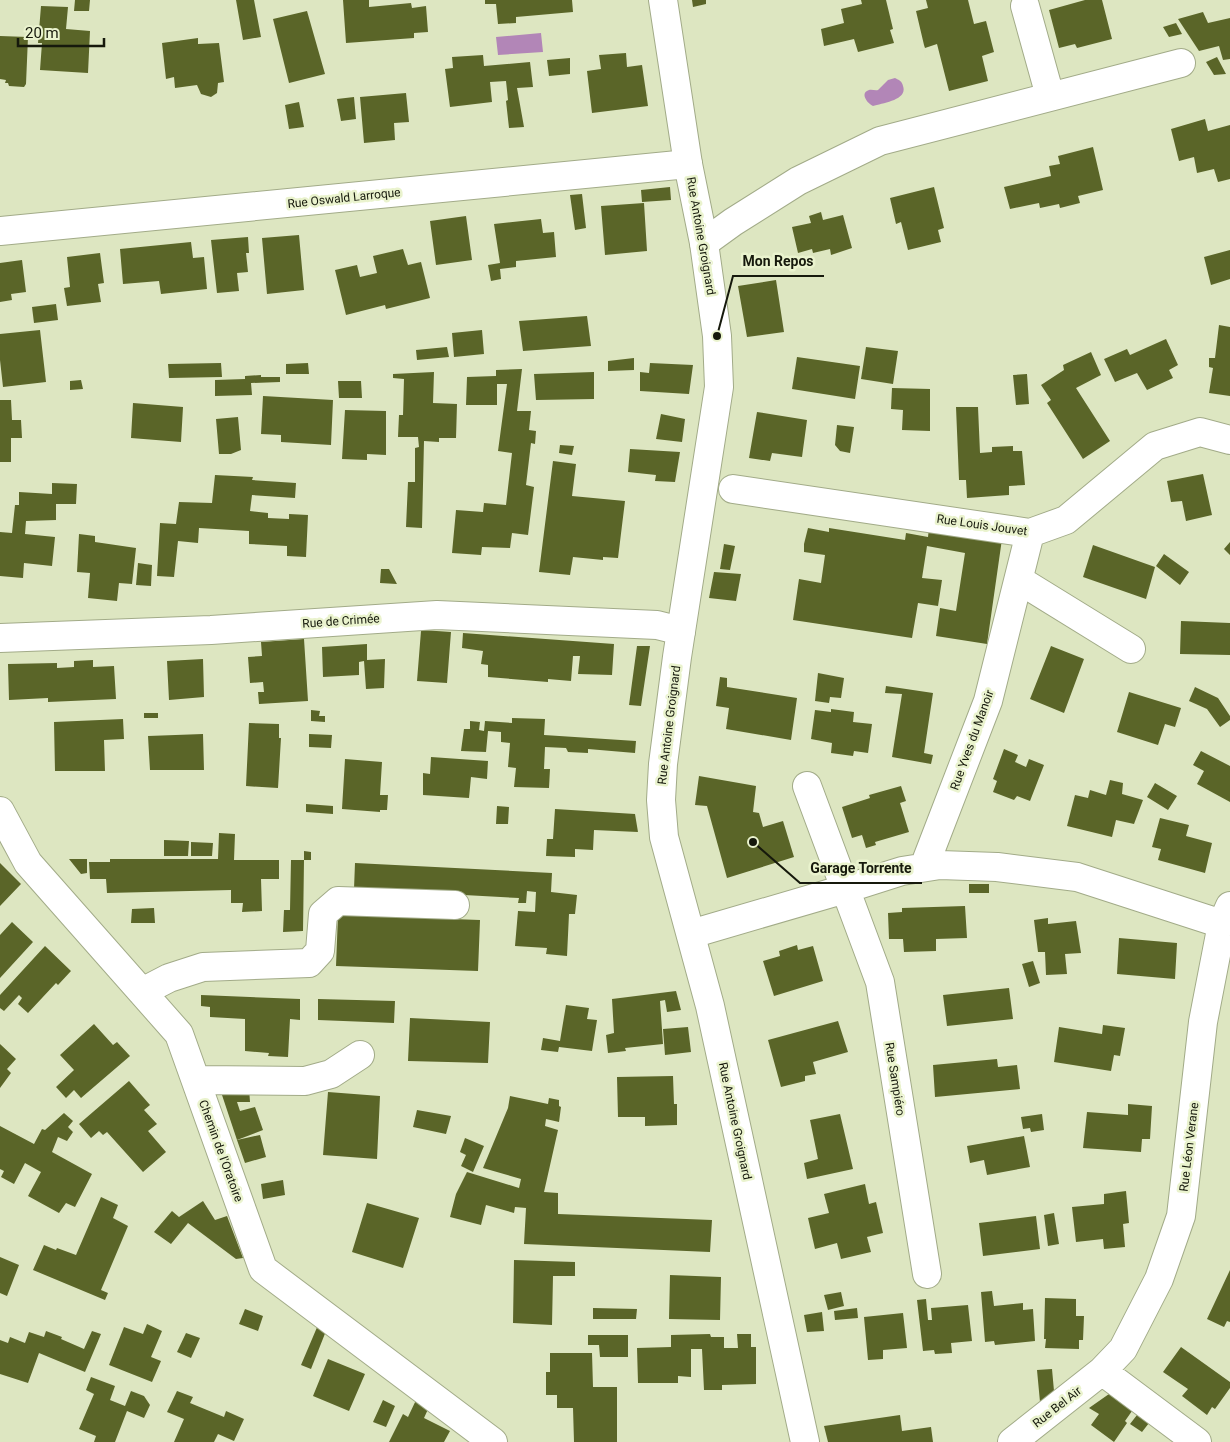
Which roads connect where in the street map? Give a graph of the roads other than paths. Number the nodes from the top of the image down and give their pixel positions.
1 (663, 0) edge
2 (1025, 6) dead end
3 (1181, 63) dead end
4 (1050, 96) junction
5 (688, 164) junction
6 (0, 231) edge
7 (704, 243) junction
8 (1230, 440) edge
9 (734, 489) dead end
10 (1030, 533) junction
11 (1019, 580) junction
12 (681, 631) junction
13 (0, 638) edge
14 (1131, 649) dead end
15 (808, 786) dead end
16 (0, 811) edge
17 (924, 867) junction
18 (845, 889) junction
19 (455, 905) dead end
20 (1226, 915) edge
21 (691, 934) junction
22 (142, 992) junction
23 (360, 1055) dead end
24 (196, 1080) junction
25 (926, 1274) dead end
26 (1102, 1371) junction
27 (493, 1442) edge
28 (805, 1442) edge
29 (1012, 1442) edge
30 (1197, 1442) edge

1 - 5 street, Rue Antoine Groignard
2 - 4 street
3 - 4 street
4 - 7 street
5 - 6 street, Rue Oswald Larroque
5 - 7 street, Rue Antoine Groignard
7 - 12 street, Rue Antoine Groignard
8 - 10 street, Rue Louis Jouvet
9 - 10 street, Rue Louis Jouvet
10 - 11 street, Rue Yves du Manoir
11 - 14 street
11 - 17 street, Rue Yves du Manoir
12 - 13 street, Rue de Crimée
12 - 21 street, Rue Antoine Groignard
15 - 18 street, Rue Sampiéro
16 - 22 street, Chemin de l'Oratoire
17 - 18 street
17 - 20 street
18 - 21 street
18 - 25 street, Rue Sampiéro
19 - 22 street
20 - 26 street, Rue Léon Verane
21 - 28 street, Rue Antoine Groignard
22 - 24 street, Chemin de l'Oratoire
23 - 24 street
24 - 27 street, Chemin de l'Oratoire
26 - 29 street, Rue Bel Air
26 - 30 street

